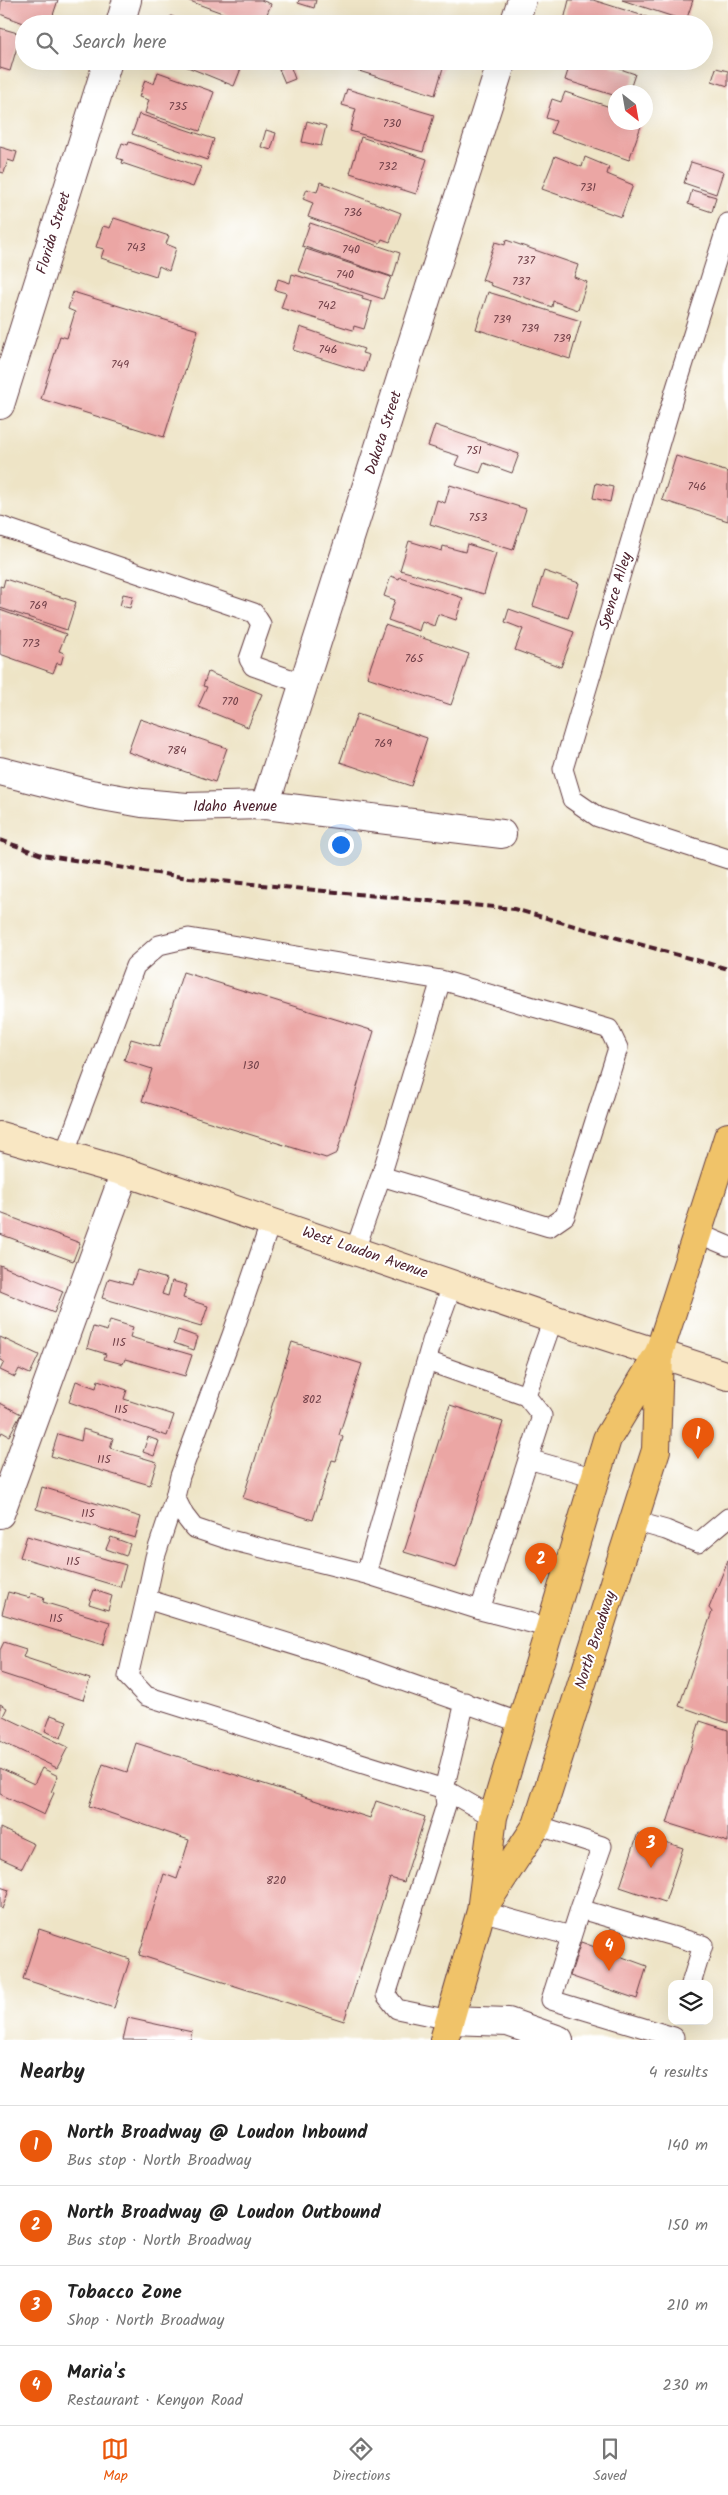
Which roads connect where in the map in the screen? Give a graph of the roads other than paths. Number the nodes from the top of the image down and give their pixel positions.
1 (127, 0) edge
2 (522, 0) edge
3 (123, 15) edge
4 (517, 15) edge
5 (105, 70) edge
6 (499, 70) edge
7 (728, 223) edge
8 (0, 405) edge
9 (0, 526) edge
10 (304, 684) junction
11 (0, 771) edge
12 (265, 805) junction
13 (502, 834) dead end
14 (728, 859) edge
15 (441, 980) junction
16 (0, 1136) edge
17 (727, 1144) edge
18 (64, 1155) junction
19 (124, 1172) junction
20 (381, 1176) junction
21 (271, 1221) junction
22 (697, 1233) junction
23 (728, 1246) edge
24 (355, 1250) junction
25 (453, 1283) junction
26 (553, 1318) junction
27 (659, 1352) junction
28 (427, 1361) junction
29 (728, 1376) edge
30 (526, 1396) junction
31 (528, 1458) junction
32 (595, 1478) junction
33 (176, 1497) junction
34 (0, 1514) edge
35 (728, 1518) edge
36 (634, 1521) junction
37 (366, 1574) junction
38 (146, 1599) junction
39 (480, 1610) junction
40 (551, 1628) junction
41 (465, 1702) junction
42 (522, 1723) junction
43 (444, 1789) junction
44 (493, 1817) junction
45 (537, 1825) junction
46 (580, 1909) junction
47 (481, 1911) junction
48 (571, 1936) junction
49 (692, 1980) edge
50 (447, 2030) edge
51 (675, 2033) edge
52 (559, 2040) edge

1 - 3 street
2 - 4 street
5 - 8 street, Florida Street
6 - 10 street, Dakota Street
7 - 14 lane, Spence Alley
9 - 10 lane
10 - 12 street, Dakota Street
11 - 12 street, Idaho Avenue
12 - 13 street, Idaho Avenue
15 - 18 lane
15 - 20 lane
15 - 20 lane
16 - 18 main road, West Loudon Avenue
17 - 22 main road, North Broadway
18 - 19 main road, West Loudon Avenue
19 - 21 main road, West Loudon Avenue
19 - 34 street
20 - 24 lane
21 - 24 main road, West Loudon Avenue
21 - 33 lane
22 - 23 lane
22 - 27 main road, North Broadway
24 - 25 main road, West Loudon Avenue
25 - 26 main road, West Loudon Avenue
25 - 28 lane
26 - 27 main road, West Loudon Avenue
26 - 30 lane
27 - 29 main road, West Loudon Avenue
27 - 32 main road, North Broadway
27 - 36 main road, North Broadway
28 - 30 lane
28 - 37 lane
30 - 31 lane
31 - 32 lane
31 - 39 lane
32 - 40 main road, North Broadway
33 - 37 lane
33 - 38 lane
35 - 36 lane
36 - 45 main road, North Broadway
37 - 39 lane
38 - 41 lane
38 - 43 lane
39 - 40 lane
40 - 42 main road, North Broadway
41 - 42 lane
41 - 43 lane
42 - 44 main road, North Broadway
43 - 44 lane
43 - 50 lane
44 - 47 main road, North Broadway
45 - 46 lane
45 - 47 main road, North Broadway
46 - 48 lane
46 - 49 lane
47 - 48 lane
47 - 50 main road, North Broadway
48 - 51 lane
50 - 52 street

